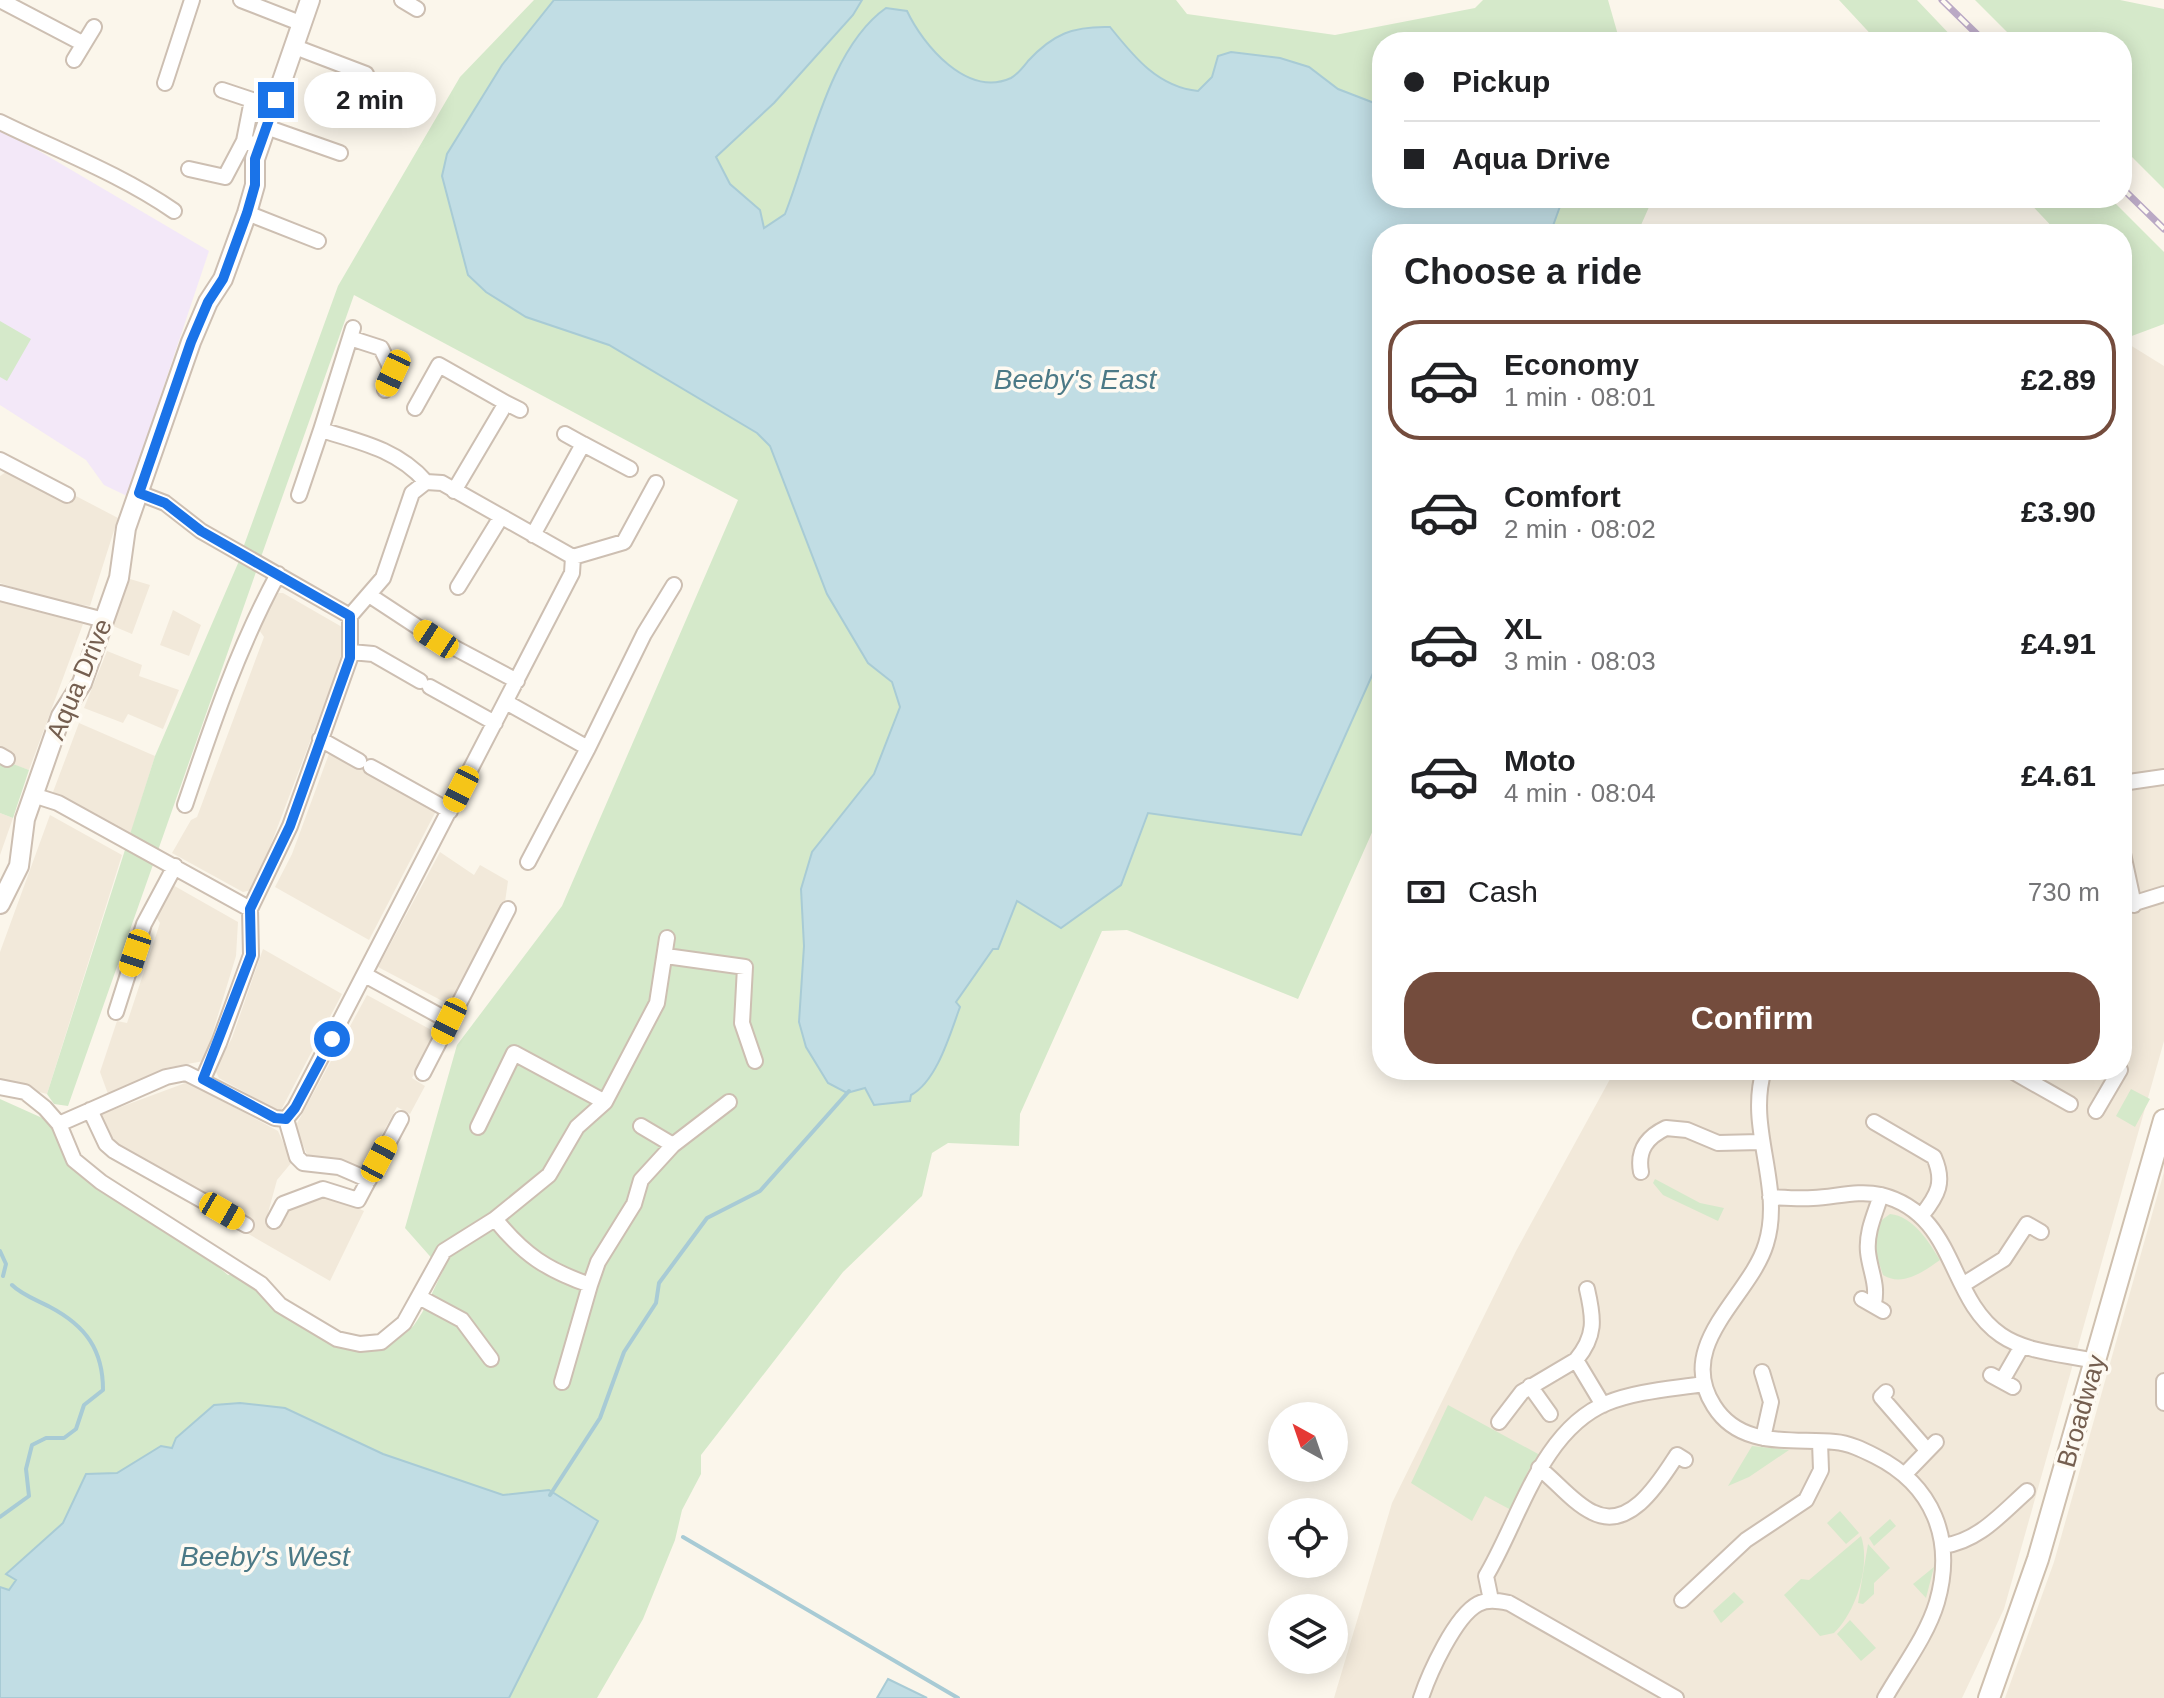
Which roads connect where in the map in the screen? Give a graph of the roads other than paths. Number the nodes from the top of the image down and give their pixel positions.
1 (0, 0) edge
2 (192, 0) edge
3 (241, 0) edge
4 (310, 0) edge
5 (402, 0) edge
6 (417, 9) dead end
7 (300, 23) junction
8 (94, 27) dead end
9 (82, 43) junction
10 (295, 47) junction
11 (74, 60) dead end
12 (366, 74) dead end
13 (165, 83) dead end
14 (222, 90) dead end
15 (0, 122) edge
16 (266, 127) junction
17 (252, 144) junction
18 (340, 153) dead end
19 (189, 169) dead end
20 (174, 211) dead end
21 (247, 213) junction
22 (318, 241) dead end
23 (385, 390) dead end
24 (506, 403) junction
25 (415, 408) dead end
26 (520, 410) dead end
27 (321, 430) junction
28 (565, 434) dead end
29 (583, 444) junction
30 (0, 461) edge
31 (630, 469) dead end
32 (426, 482) junction
33 (656, 483) dead end
34 (454, 491) junction
35 (139, 493) junction
36 (67, 495) dead end
37 (299, 495) dead end
38 (501, 517) junction
39 (533, 535) junction
40 (573, 557) junction
41 (278, 574) junction
42 (674, 585) dead end
43 (458, 587) dead end
44 (0, 593) edge
45 (369, 595) junction
46 (350, 616) junction
47 (104, 620) junction
48 (436, 639) dead end
49 (453, 647) dead end
50 (351, 652) junction
51 (517, 681) junction
52 (506, 702) junction
53 (495, 723) junction
54 (320, 739) junction
55 (588, 748) junction
56 (2164, 777) edge
57 (2132, 782) edge
58 (33, 795) junction
59 (185, 805) dead end
60 (450, 811) junction
61 (528, 862) dead end
62 (175, 866) junction
63 (2164, 894) edge
64 (0, 904) edge
65 (2132, 905) edge
66 (250, 909) junction
67 (508, 909) dead end
68 (667, 938) dead end
69 (666, 956) junction
70 (365, 975) junction
71 (116, 1012) dead end
72 (449, 1021) junction
73 (755, 1061) dead end
74 (423, 1073) dead end
75 (203, 1079) junction
76 (1763, 1080) edge
77 (2041, 1080) edge
78 (2114, 1080) edge
79 (0, 1087) edge
80 (605, 1102) junction
81 (729, 1102) dead end
82 (2070, 1104) dead end
83 (90, 1110) junction
84 (2096, 1111) dead end
85 (286, 1119) junction
86 (401, 1119) dead end
87 (1871, 1120) dead end
88 (2164, 1120) edge
89 (59, 1124) junction
90 (641, 1126) dead end
91 (478, 1127) dead end
92 (1760, 1142) junction
93 (673, 1145) junction
94 (1641, 1172) dead end
95 (369, 1180) junction
96 (1881, 1195) junction
97 (1770, 1197) junction
98 (1922, 1215) junction
99 (495, 1219) junction
100 (274, 1221) dead end
101 (246, 1225) dead end
102 (2041, 1232) dead end
103 (1964, 1284) junction
104 (590, 1285) junction
105 (1587, 1289) dead end
106 (419, 1297) junction
107 (1873, 1304) dead end
108 (2022, 1346) junction
109 (491, 1359) dead end
110 (1576, 1360) junction
111 (2095, 1361) junction
112 (1766, 1377) dead end
113 (2003, 1380) dead end
114 (2164, 1381) edge
115 (562, 1382) dead end
116 (1703, 1384) junction
117 (1530, 1386) junction
118 (1886, 1392) dead end
119 (2164, 1403) edge
120 (1603, 1405) junction
121 (1550, 1414) dead end
122 (1499, 1422) dead end
123 (1763, 1438) junction
124 (1820, 1442) junction
125 (1677, 1455) dead end
126 (1539, 1468) junction
127 (1906, 1473) junction
128 (2027, 1491) dead end
129 (1943, 1546) junction
130 (1491, 1600) junction
131 (1682, 1600) dead end
132 (1421, 1698) edge
133 (1676, 1698) edge
134 (1885, 1698) edge
135 (1989, 1698) edge

1 - 9 street
2 - 13 street
3 - 7 street
4 - 7 street, Aqua Drive
5 - 6 street
7 - 10 street, Aqua Drive
8 - 9 street
9 - 11 street
10 - 12 street
10 - 16 street, Aqua Drive
14 - 17 street
15 - 20 street
16 - 17 street, Aqua Drive
16 - 18 street
17 - 19 street
17 - 21 street, Aqua Drive
21 - 22 street
21 - 35 street, Aqua Drive
23 - 27 street
24 - 25 street
24 - 26 street
24 - 34 street
27 - 32 street
27 - 37 street
28 - 29 street
29 - 31 street
29 - 39 street
30 - 36 street
32 - 34 street
32 - 45 street
33 - 40 street
34 - 38 street
35 - 41 street
35 - 47 street, Aqua Drive
38 - 39 street
38 - 43 street
39 - 40 street
40 - 51 street
41 - 46 street
41 - 59 street
42 - 55 street
44 - 47 street
45 - 46 street
45 - 48 street
46 - 50 street
47 - 58 street, Aqua Drive
49 - 51 street
50 - 53 street
50 - 54 street
51 - 52 street
52 - 53 street
52 - 55 street
53 - 60 street
54 - 60 street
54 - 66 street
55 - 61 street
56 - 57 street
58 - 62 street
58 - 64 street, Aqua Drive
60 - 70 street
62 - 66 street
62 - 71 street
63 - 65 street
66 - 75 street
67 - 72 street
68 - 69 street
69 - 73 street
69 - 80 street
70 - 72 street
70 - 85 street
72 - 74 street
75 - 83 street
75 - 85 street
76 - 92 street
77 - 82 street
78 - 84 street
79 - 89 street
80 - 91 street
80 - 99 street
81 - 93 street
83 - 89 street
83 - 101 street
85 - 95 street
86 - 95 street
87 - 98 street
88 - 111 main road, Broadway
89 - 106 street
90 - 93 street
92 - 94 street
92 - 97 street
93 - 104 street
95 - 100 street
96 - 97 street
96 - 98 street
96 - 107 street
97 - 116 street
98 - 103 street
99 - 104 street
99 - 106 street
102 - 103 street
103 - 108 street
104 - 115 street
105 - 110 street
106 - 109 street
108 - 111 street
108 - 113 street
110 - 117 street
110 - 120 street
111 - 135 main road, Broadway
112 - 123 street
114 - 119 street
116 - 120 street
116 - 123 street
117 - 121 street
117 - 122 street
118 - 127 street
120 - 126 street
123 - 124 street
124 - 127 street
124 - 131 street
125 - 126 street
126 - 130 street
127 - 129 street
128 - 129 street
129 - 134 street
130 - 132 street
130 - 133 street

